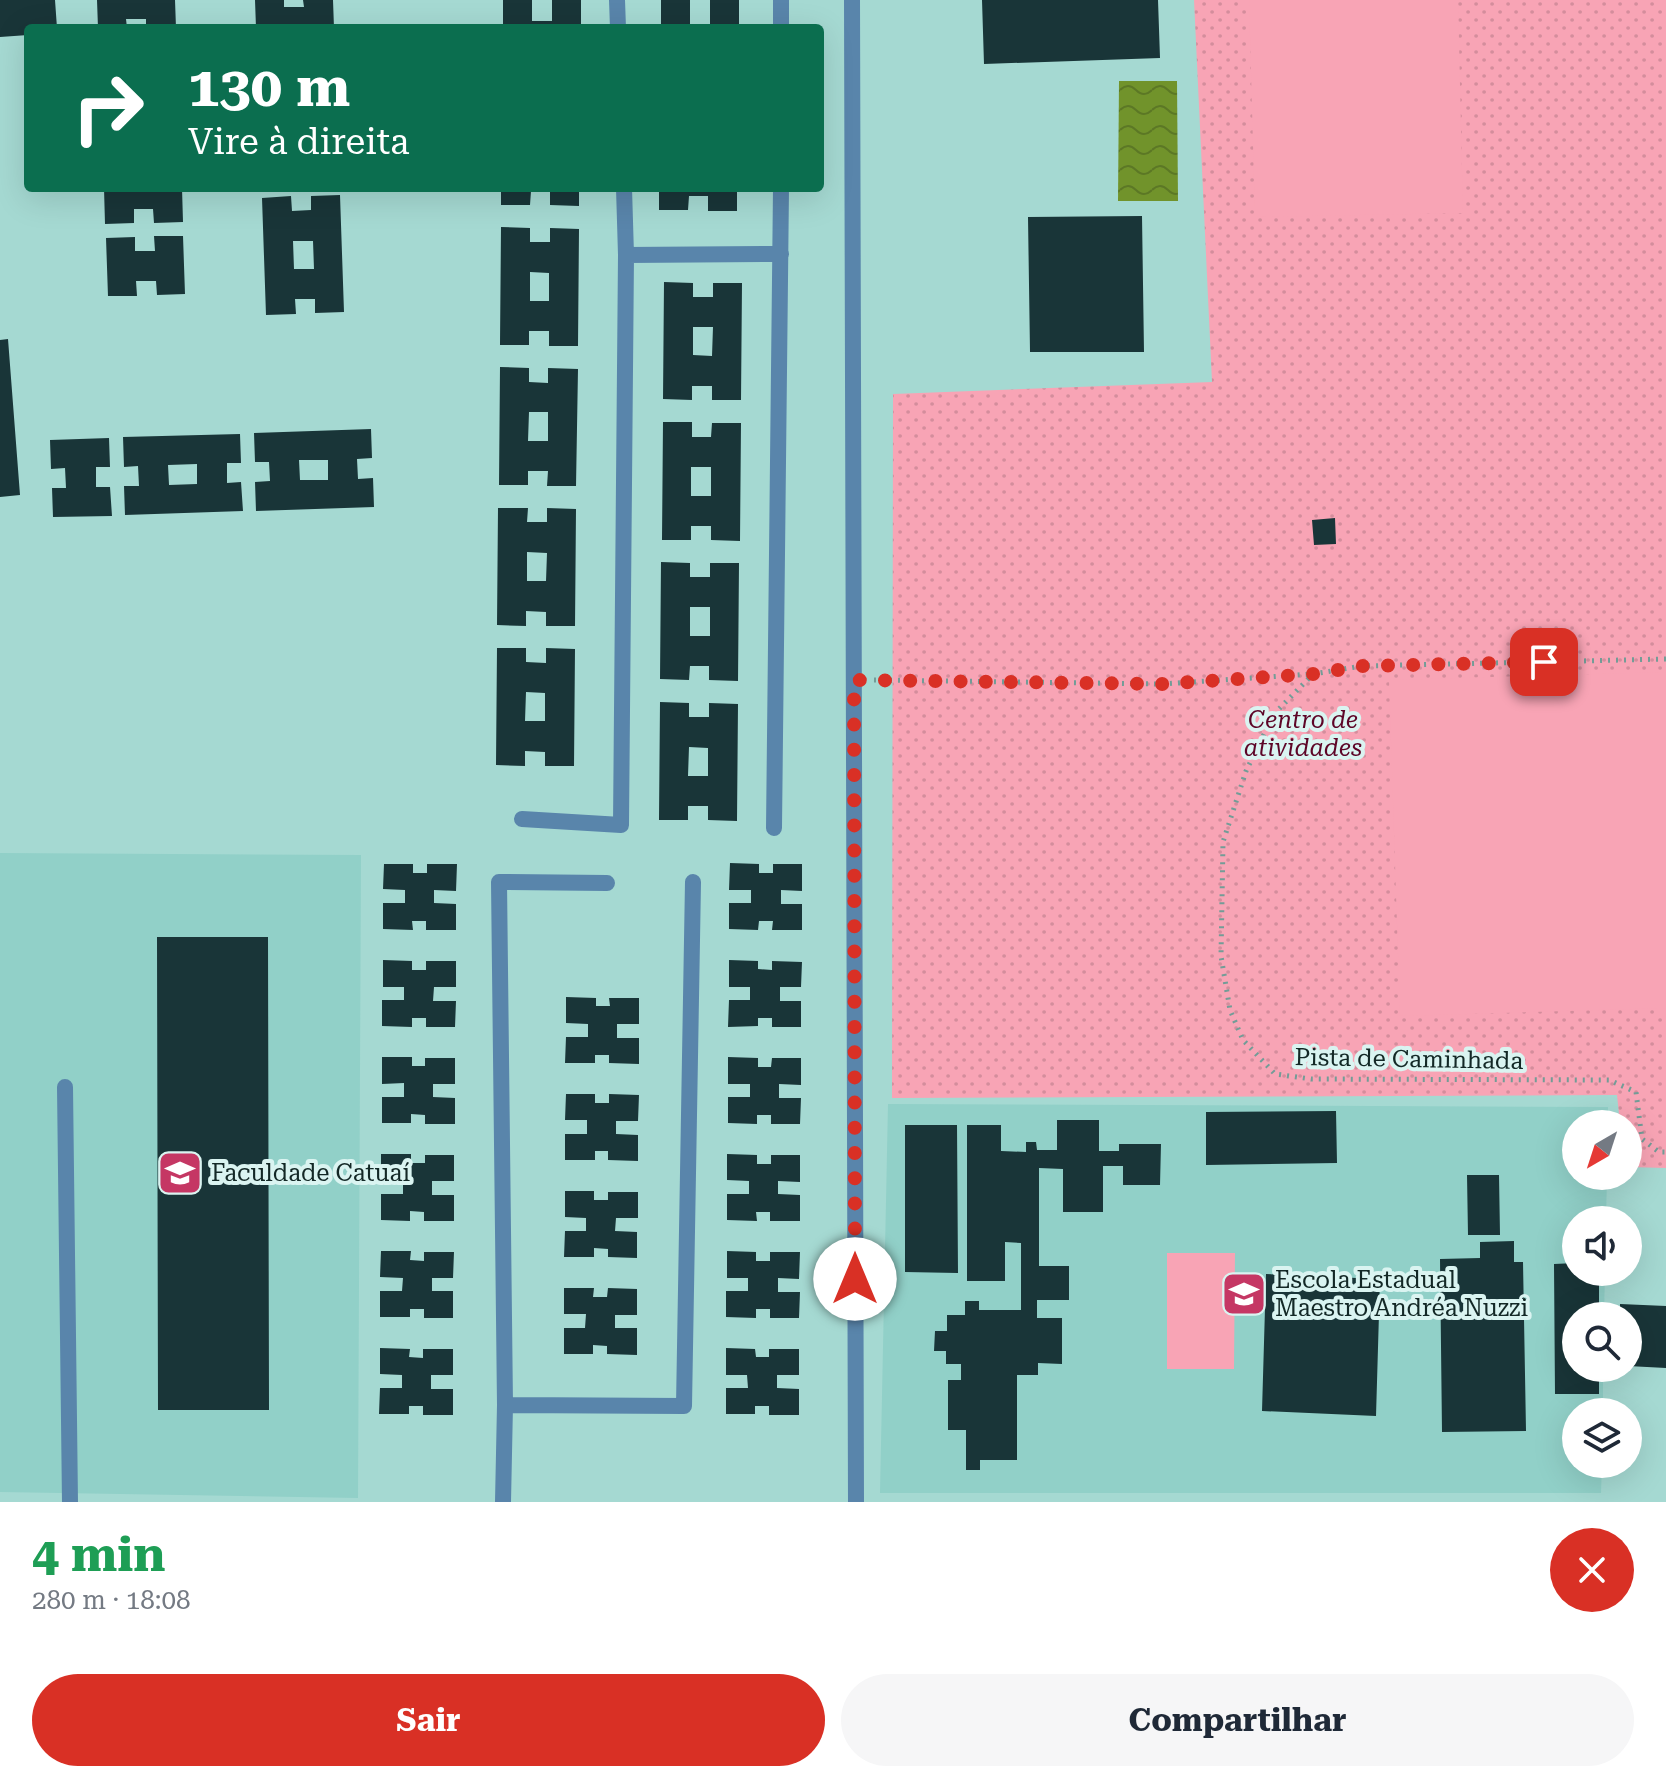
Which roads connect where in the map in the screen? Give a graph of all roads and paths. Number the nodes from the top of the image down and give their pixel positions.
1 (617, 0) edge
2 (781, 0) edge
3 (852, 0) edge
4 (618, 24) edge
5 (781, 24) edge
6 (624, 192) edge
7 (781, 192) edge
8 (781, 254) junction
9 (626, 255) junction
10 (1666, 659) edge
11 (1313, 674) junction
12 (854, 680) junction
13 (522, 819) dead end
14 (774, 828) dead end
15 (693, 882) dead end
16 (607, 883) dead end
17 (65, 1087) dead end
18 (1666, 1152) edge
19 (505, 1405) junction
20 (70, 1502) edge
21 (503, 1502) edge
22 (856, 1502) edge

1 - 4 street
2 - 5 street
3 - 12 street
6 - 9 street
7 - 8 street
8 - 9 street
8 - 14 street
9 - 13 street
10 - 11 path
11 - 12 path
11 - 18 path, Pista de Caminhada
12 - 22 street
15 - 19 street
16 - 19 street
17 - 20 street
19 - 21 street

